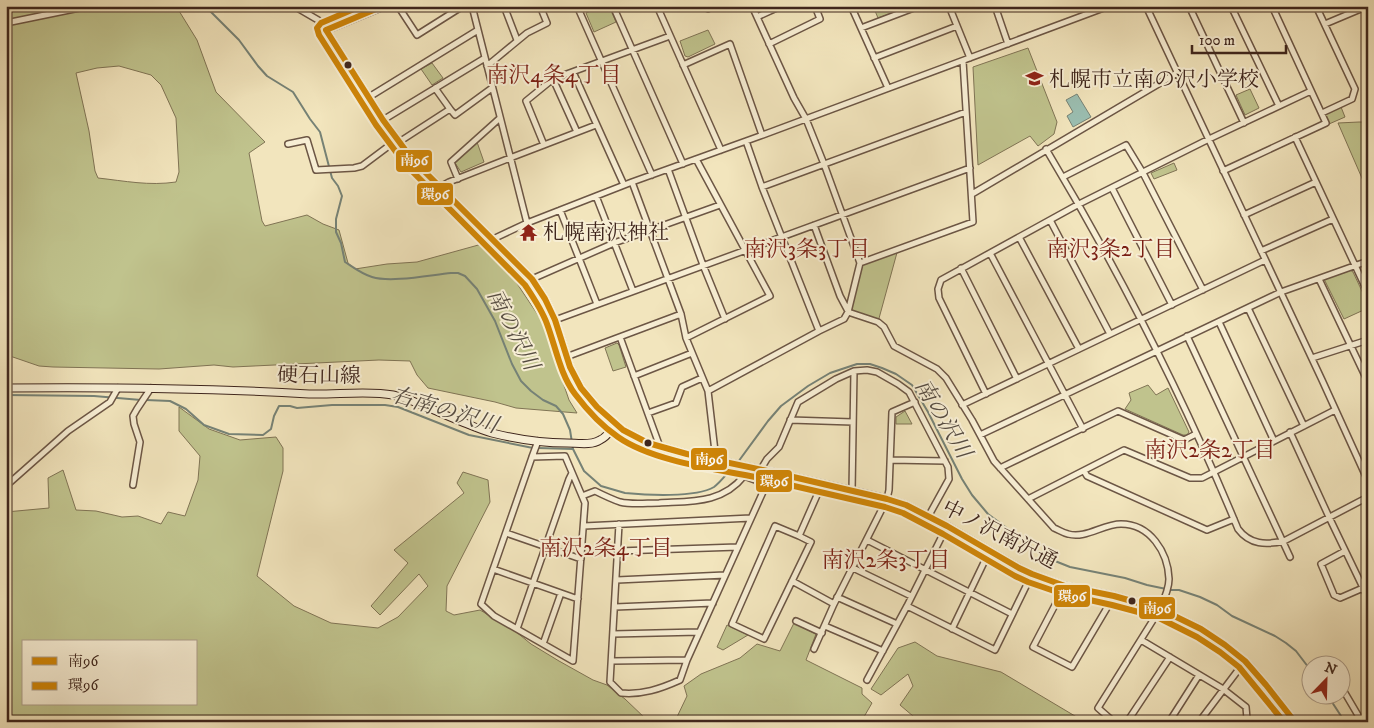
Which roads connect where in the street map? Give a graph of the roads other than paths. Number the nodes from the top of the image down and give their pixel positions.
1 (89, 6) edge
2 (294, 6) edge
3 (384, 6) edge
4 (398, 6) edge
5 (463, 6) edge
6 (472, 6) edge
7 (504, 6) edge
8 (540, 6) edge
9 (577, 6) edge
10 (612, 6) edge
11 (657, 6) edge
12 (706, 6) edge
13 (714, 6) edge
14 (752, 6) edge
15 (781, 6) edge
16 (815, 6) edge
17 (852, 6) edge
18 (949, 6) edge
19 (995, 6) edge
20 (1109, 6) edge
21 (1146, 6) edge
22 (1189, 6) edge
23 (1231, 6) edge
24 (1272, 6) edge
25 (1316, 6) edge
26 (916, 7) edge
27 (1363, 8) dead end
28 (757, 18) junction
29 (6, 23) edge
30 (1325, 24) junction
31 (957, 26) junction
32 (861, 28) junction
33 (326, 30) junction
34 (478, 30) junction
35 (670, 36) junction
36 (517, 40) junction
37 (769, 44) junction
38 (1008, 44) junction
39 (632, 50) junction
40 (485, 58) junction
41 (874, 58) junction
42 (970, 58) junction
43 (602, 61) junction
44 (963, 61) junction
45 (683, 65) junction
46 (487, 66) junction
47 (573, 72) junction
48 (1177, 73) junction
49 (553, 79) junction
50 (435, 88) junction
51 (492, 88) junction
52 (888, 88) junction
53 (1311, 91) junction
54 (369, 98) junction
55 (1279, 106) junction
56 (450, 109) junction
57 (966, 112) junction
58 (1322, 113) junction
59 (500, 118) junction
60 (806, 119) junction
61 (383, 120) junction
62 (1244, 123) junction
63 (596, 125) junction
64 (578, 132) junction
65 (762, 136) junction
66 (1295, 137) junction
67 (1209, 139) junction
68 (398, 141) junction
69 (746, 141) junction
70 (288, 144) dead end
71 (544, 145) junction
72 (1046, 149) junction
73 (721, 150) junction
74 (510, 158) junction
75 (696, 159) junction
76 (683, 164) junction
77 (824, 164) junction
78 (970, 168) junction
79 (668, 169) junction
80 (1223, 170) junction
81 (1143, 173) junction
82 (652, 175) junction
83 (1063, 177) junction
84 (458, 179) junction
85 (632, 182) junction
86 (1316, 182) junction
87 (624, 185) junction
88 (440, 187) junction
89 (762, 187) junction
90 (1112, 188) junction
91 (972, 194) junction
92 (596, 196) junction
93 (1079, 204) junction
94 (720, 205) junction
95 (560, 210) junction
96 (842, 214) junction
97 (1244, 215) junction
98 (686, 217) junction
99 (1333, 219) junction
100 (1050, 220) junction
101 (527, 223) junction
102 (814, 225) junction
103 (651, 230) junction
104 (782, 237) junction
105 (1019, 237) junction
106 (493, 239) junction
107 (614, 243) junction
108 (744, 250) junction
109 (1261, 251) junction
110 (990, 253) junction
111 (579, 258) junction
112 (1265, 260) junction
113 (1368, 261) edge
114 (860, 263) junction
115 (703, 265) junction
116 (1355, 266) junction
117 (961, 268) junction
118 (668, 278) junction
119 (1319, 278) junction
120 (532, 280) junction
121 (1203, 290) junction
122 (633, 291) junction
123 (1281, 292) junction
124 (1368, 292) edge
125 (597, 304) junction
126 (1172, 305) junction
127 (1248, 308) junction
128 (848, 312) junction
129 (682, 314) junction
130 (725, 319) junction
131 (555, 320) junction
132 (1140, 320) junction
133 (1218, 322) junction
134 (819, 331) junction
135 (1110, 334) junction
136 (1187, 336) junction
137 (620, 337) junction
138 (686, 338) junction
139 (1368, 340) edge
140 (1350, 346) junction
141 (1079, 349) junction
142 (1157, 351) junction
143 (692, 354) junction
144 (566, 357) junction
145 (1312, 358) junction
146 (1049, 364) junction
147 (854, 371) junction
148 (634, 376) junction
149 (702, 378) junction
150 (1017, 379) junction
151 (1368, 382) edge
152 (6, 388) edge
153 (118, 388) junction
154 (149, 391) junction
155 (708, 391) junction
156 (986, 394) junction
157 (1065, 394) junction
158 (914, 402) junction
159 (962, 406) junction
160 (1336, 410) junction
161 (648, 413) junction
162 (790, 420) junction
163 (853, 422) junction
164 (616, 424) junction
165 (1304, 426) junction
166 (1083, 429) junction
167 (1290, 432) junction
168 (1196, 434) junction
169 (980, 435) junction
170 (538, 441) junction
171 (1274, 441) junction
172 (660, 447) junction
173 (532, 457) junction
174 (1244, 457) junction
175 (716, 460) junction
176 (890, 460) junction
177 (945, 461) junction
178 (1000, 468) junction
179 (758, 469) junction
180 (1084, 470) junction
181 (772, 472) junction
182 (1214, 472) junction
183 (572, 473) junction
184 (1368, 481) edge
185 (766, 484) junction
186 (822, 484) junction
187 (133, 485) dead end
188 (6, 486) edge
189 (852, 491) junction
190 (582, 496) junction
191 (1368, 497) edge
192 (887, 499) junction
193 (1028, 499) junction
194 (928, 517) junction
195 (1328, 517) junction
196 (751, 518) junction
197 (1234, 519) junction
198 (619, 524) junction
199 (584, 526) junction
200 (946, 526) junction
201 (506, 533) junction
202 (799, 536) junction
203 (867, 540) junction
204 (1284, 542) junction
205 (545, 547) junction
206 (738, 547) junction
207 (618, 551) junction
208 (1345, 551) junction
209 (989, 552) junction
210 (1290, 557) dead end
211 (581, 559) junction
212 (853, 568) junction
213 (494, 569) junction
214 (925, 569) junction
215 (1032, 574) junction
216 (725, 575) junction
217 (616, 580) junction
218 (792, 581) junction
219 (533, 583) junction
220 (1065, 586) junction
221 (1363, 588) junction
222 (970, 592) junction
223 (561, 593) junction
224 (912, 596) junction
225 (1114, 596) junction
226 (838, 597) junction
227 (1368, 598) edge
228 (578, 599) junction
229 (713, 603) junction
230 (834, 604) junction
231 (906, 606) junction
232 (615, 607) junction
233 (1160, 609) junction
234 (1012, 614) junction
235 (796, 621) dead end
236 (897, 624) junction
237 (825, 626) junction
238 (952, 628) junction
239 (517, 629) junction
240 (699, 632) junction
241 (822, 633) junction
242 (613, 634) junction
243 (1141, 640) junction
244 (542, 644) junction
245 (814, 649) dead end
246 (883, 651) junction
247 (1170, 657) junction
248 (687, 660) junction
249 (612, 661) junction
250 (1245, 661) junction
251 (1199, 675) junction
252 (867, 680) dead end
253 (1223, 689) junction
254 (1352, 705) edge
255 (1114, 722) edge
256 (1128, 722) edge
257 (1169, 722) edge
258 (1199, 722) edge
259 (1245, 722) edge
260 (1295, 722) edge
261 (1362, 722) edge

1 - 29 street
2 - 33 street
3 - 33 street
4 - 5 street
6 - 34 street
7 - 36 street
8 - 36 street
9 - 43 street
10 - 39 street
11 - 35 street
12 - 13 street
14 - 28 street
15 - 28 street
16 - 37 street
17 - 32 street
18 - 31 street
19 - 38 street
20 - 38 street
21 - 48 street
22 - 62 street
23 - 55 street
24 - 53 street
25 - 30 street
26 - 32 street
27 - 30 street
28 - 37 street
30 - 58 street
31 - 41 street
31 - 42 street
32 - 41 street
33 - 54 street, 中ノ沢南沢通
34 - 40 street
34 - 54 street
35 - 39 street
35 - 45 street
36 - 46 street
37 - 60 street
38 - 42 street
39 - 43 street
39 - 76 street
40 - 46 street
40 - 50 street
41 - 52 street
42 - 44 street
43 - 47 street
43 - 82 street
44 - 52 street
44 - 57 street
45 - 65 street
45 - 73 street
46 - 51 street
47 - 49 street
47 - 63 street
48 - 67 street
48 - 72 street
49 - 64 street
49 - 71 street
50 - 56 street
50 - 61 street
51 - 56 street
51 - 59 street
52 - 60 street
53 - 55 street
53 - 58 street
54 - 61 street, 中ノ沢南沢通
55 - 62 street
56 - 68 street
57 - 77 street
57 - 78 street
58 - 66 street
59 - 74 street
59 - 84 street
60 - 65 street
60 - 77 street
61 - 68 street, 中ノ沢南沢通
62 - 67 street
63 - 64 street
63 - 87 street
64 - 71 street
65 - 69 street
66 - 80 street
66 - 86 street
67 - 80 street
67 - 81 street
68 - 70 street
68 - 88 street, 中ノ沢南沢通
69 - 73 street
69 - 89 street
71 - 74 street
72 - 83 street
72 - 91 street
73 - 75 street
74 - 84 street
74 - 101 street
75 - 76 street
75 - 94 street
76 - 79 street
77 - 89 street
77 - 96 street
78 - 91 street
78 - 96 street
79 - 82 street
79 - 98 street
80 - 97 street
81 - 83 street
81 - 90 street
81 - 121 street
82 - 85 street
83 - 93 street
84 - 88 street
85 - 87 street
85 - 103 street
86 - 97 street
86 - 99 street
87 - 92 street
88 - 106 street, 中ノ沢南沢通
89 - 104 street
90 - 93 street
90 - 126 street
91 - 114 street
92 - 95 street
92 - 107 street
93 - 100 street
93 - 132 street
94 - 98 street
94 - 108 street
95 - 101 street
95 - 111 street
96 - 102 street
96 - 114 street
97 - 109 street
98 - 103 street
98 - 115 street
99 - 109 street
99 - 116 street
100 - 105 street
100 - 135 street
101 - 106 street
102 - 104 street
102 - 128 street
103 - 107 street
103 - 118 street
104 - 108 street
104 - 134 street
105 - 110 street
105 - 141 street
106 - 120 street, 中ノ沢南沢通
107 - 111 street
107 - 122 street
108 - 115 street
108 - 130 street
109 - 112 street
110 - 117 street
110 - 146 street
111 - 120 street
111 - 125 street
112 - 121 street
112 - 123 street
113 - 116 street
114 - 128 street
115 - 118 street
115 - 130 street
116 - 119 street
116 - 124 street
117 - 150 street
117 - 156 street
118 - 122 street
118 - 129 street
119 - 123 street
119 - 140 street
120 - 131 street, 中ノ沢南沢通
121 - 126 street
122 - 125 street
123 - 127 street
123 - 145 street
125 - 131 street
126 - 132 street
127 - 133 street
127 - 165 street
128 - 134 street
128 - 159 street
129 - 137 street
129 - 138 street
130 - 138 street
131 - 144 street, 中ノ沢南沢通
132 - 135 street
132 - 142 street
133 - 136 street
133 - 171 street
134 - 155 street
135 - 141 street
136 - 142 street
136 - 174 street
137 - 144 street
137 - 148 street
138 - 143 street
139 - 140 street
140 - 145 street
140 - 151 street
141 - 146 street
142 - 157 street
142 - 168 street
143 - 148 street
143 - 149 street
144 - 164 street, 中ノ沢南沢通
145 - 160 street
146 - 150 street
146 - 157 street
147 - 158 street
147 - 162 street
147 - 163 street
148 - 161 street
149 - 155 street
149 - 161 street
150 - 156 street
152 - 153 street, 硬石山線
153 - 154 street, 硬石山線
153 - 188 street
154 - 170 street, 硬石山線
154 - 187 street
155 - 175 street
156 - 159 street
157 - 166 street
157 - 169 street
158 - 176 street
158 - 177 street
159 - 169 street
160 - 165 street
160 - 184 street
161 - 172 street
162 - 163 street
162 - 179 street
163 - 189 street
164 - 170 street, 硬石山線
164 - 172 street, 中ノ沢南沢通
165 - 167 street
166 - 168 street
166 - 178 street
167 - 171 street
167 - 195 street
168 - 182 street
169 - 178 street
170 - 173 street
171 - 174 street
172 - 175 street, 中ノ沢南沢通
173 - 183 street
173 - 201 street
174 - 182 street
174 - 204 street
175 - 179 street, 中ノ沢南沢通
176 - 177 street
176 - 192 street
177 - 194 street
178 - 193 street
179 - 181 street, 中ノ沢南沢通
180 - 182 street
180 - 193 street
180 - 197 street
181 - 185 street
181 - 186 street, 中ノ沢南沢通
182 - 197 street
183 - 190 street
183 - 205 street
185 - 190 street
185 - 196 street
186 - 189 street, 中ノ沢南沢通
186 - 202 street
189 - 192 street, 中ノ沢南沢通
190 - 199 street
191 - 195 street
192 - 194 street, 中ノ沢南沢通
192 - 203 street
193 - 233 street
194 - 200 street, 中ノ沢南沢通
195 - 204 street
195 - 208 street
196 - 198 street
196 - 206 street
197 - 204 street
198 - 199 street
198 - 207 street
199 - 211 street
200 - 209 street, 中ノ沢南沢通
200 - 214 street
201 - 205 street
201 - 213 street
202 - 218 street
202 - 218 street
203 - 212 street
203 - 214 street
204 - 210 street
205 - 211 street
205 - 219 street
206 - 207 street
206 - 216 street
207 - 217 street
208 - 221 street
208 - 221 street
209 - 215 street, 中ノ沢南沢通
209 - 222 street
211 - 228 street
212 - 224 street
212 - 226 street
213 - 219 street
213 - 239 street
214 - 222 street
214 - 224 street
215 - 220 street, 中ノ沢南沢通
215 - 234 street
216 - 217 street
216 - 229 street
217 - 232 street
218 - 230 street
219 - 223 street
219 - 239 street
220 - 225 street, 中ノ沢南沢通
220 - 225 street
221 - 227 street
222 - 234 street
222 - 238 street
223 - 228 street
223 - 244 street
224 - 231 street
225 - 233 street, 中ノ沢南沢通
226 - 230 street
226 - 236 street
228 - 244 street
229 - 232 street
229 - 240 street
230 - 237 street
231 - 236 street
231 - 238 street
232 - 242 street
233 - 243 street
233 - 250 street, 中ノ沢南沢通
234 - 238 street
235 - 241 street
236 - 246 street
237 - 241 street
237 - 246 street
239 - 244 street
240 - 242 street
240 - 248 street
241 - 245 street
242 - 249 street
243 - 247 street
243 - 255 street
246 - 252 street
247 - 251 street
247 - 256 street
248 - 249 street
248 - 249 street
250 - 253 street
250 - 260 street, 中ノ沢南沢通
251 - 253 street
251 - 257 street
253 - 258 street
253 - 259 street
254 - 261 street

